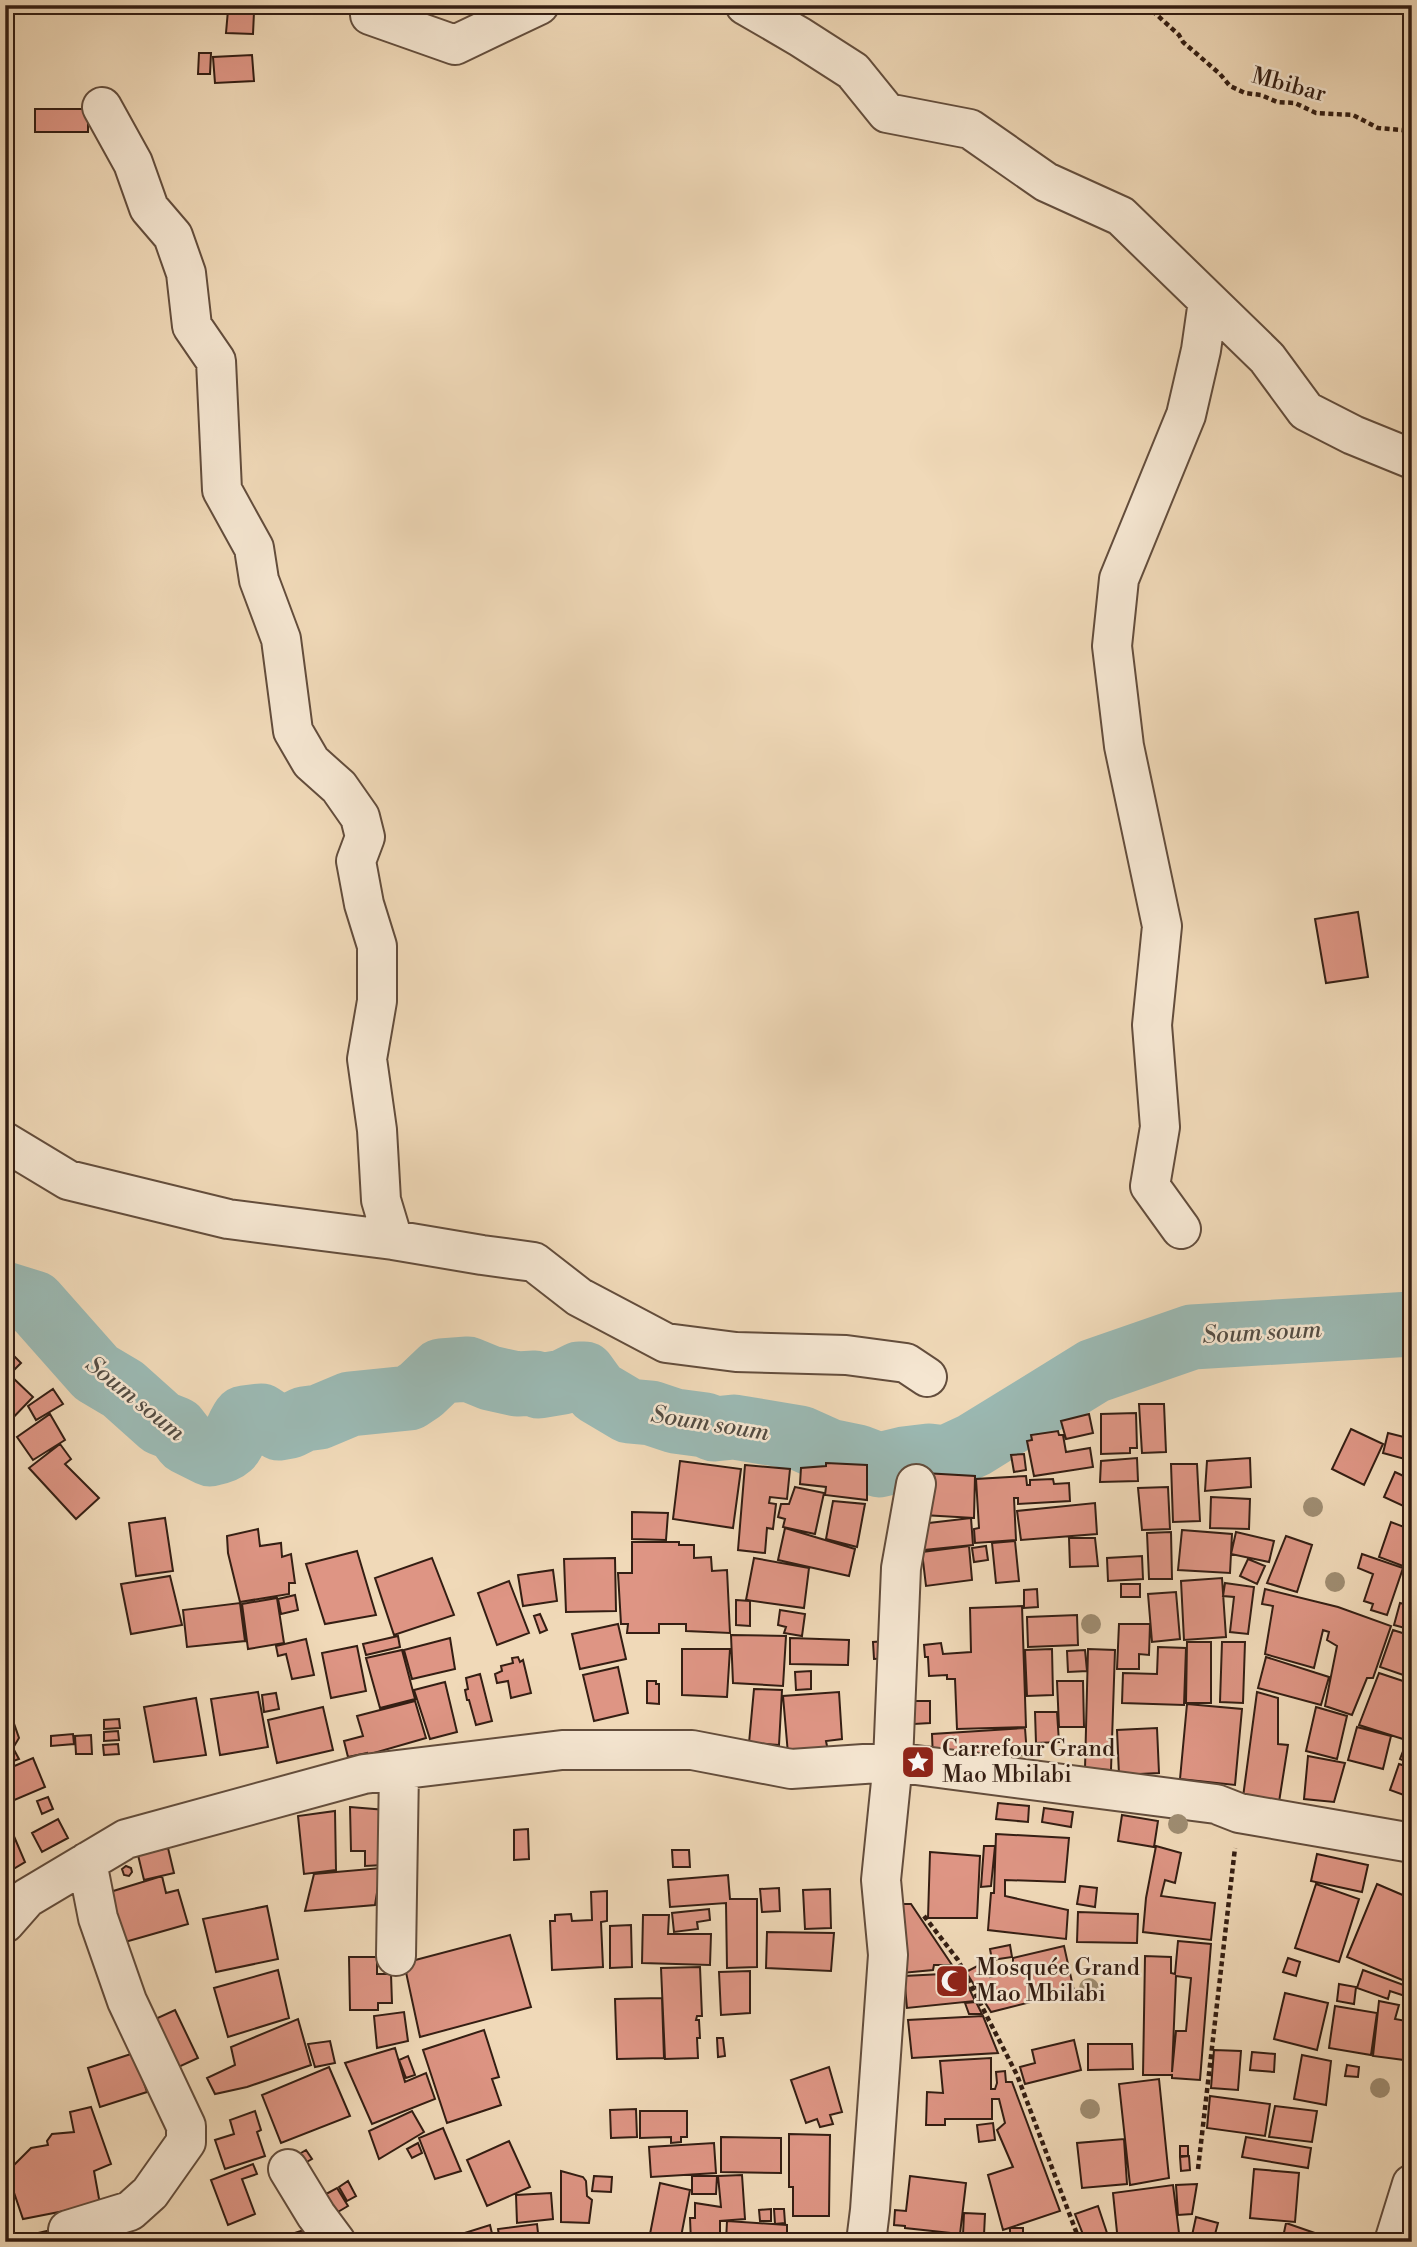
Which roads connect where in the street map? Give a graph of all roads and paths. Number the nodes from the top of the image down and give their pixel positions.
1 (539, 5) edge
2 (745, 5) edge
3 (1146, 5) edge
4 (370, 15) dead end
5 (102, 107) dead end
6 (1412, 131) edge
7 (1208, 301) junction
8 (1412, 460) edge
9 (5, 1142) edge
10 (1181, 1229) dead end
11 (393, 1240) junction
12 (927, 1377) dead end
13 (916, 1484) dead end
14 (893, 1762) junction
15 (399, 1770) junction
16 (1239, 1813) junction
17 (1412, 1843) edge
18 (87, 1862) junction
19 (881, 1880) junction
20 (5, 1923) edge
21 (396, 1956) dead end
22 (288, 2169) dead end
23 (1198, 2169) dead end
24 (1412, 2184) edge
25 (68, 2230) dead end
26 (336, 2242) edge
27 (866, 2242) edge
28 (1080, 2242) edge
29 (1394, 2242) edge

1 - 4 street
2 - 7 street
3 - 6 path, Mbibar
5 - 11 street
7 - 8 street
7 - 10 street
9 - 11 street
11 - 12 street
13 - 14 street
14 - 15 street
14 - 16 street
14 - 19 street
15 - 18 street
15 - 21 street
16 - 17 street
16 - 23 path
18 - 20 street
18 - 25 street
19 - 27 street
19 - 28 path
22 - 26 street
24 - 29 street

